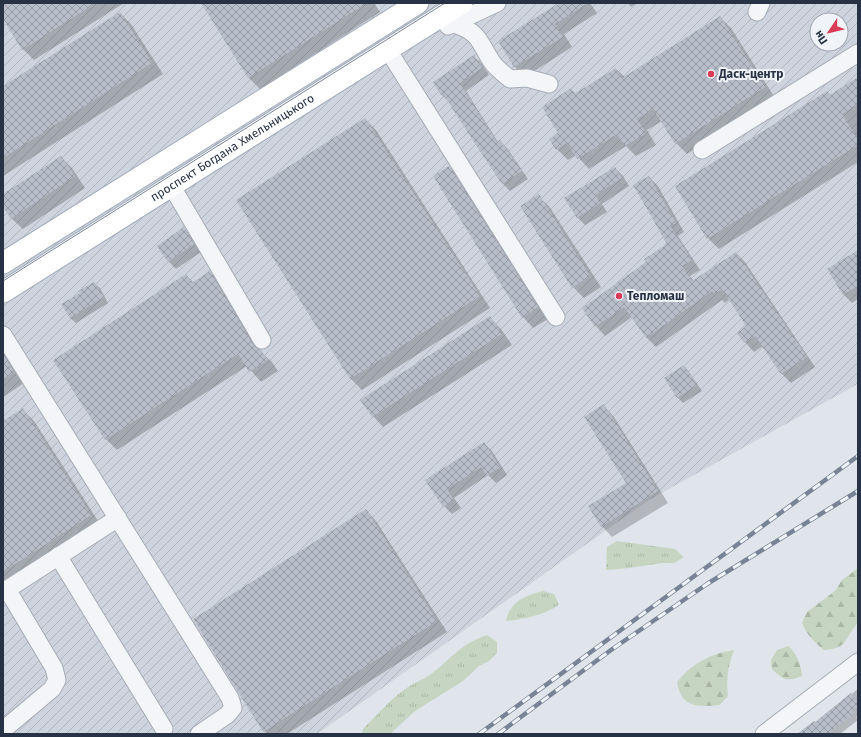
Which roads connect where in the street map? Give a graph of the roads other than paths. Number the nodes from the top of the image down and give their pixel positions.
1 (418, 3) edge
2 (462, 3) edge
3 (496, 3) edge
4 (454, 24) junction
5 (396, 45) junction
6 (858, 53) edge
7 (549, 84) dead end
8 (702, 150) dead end
9 (171, 186) junction
10 (3, 263) edge
11 (3, 292) edge
12 (556, 317) dead end
13 (3, 335) edge
14 (262, 340) dead end
15 (118, 518) junction
16 (58, 556) junction
17 (5, 590) edge
18 (858, 662) edge
19 (3, 730) edge
20 (165, 732) edge
21 (199, 734) edge
22 (764, 734) edge

1 - 10 main road, проспект Богдана Хмельницького
2 - 5 main road, проспект Богдана Хмельницького
3 - 4 street
4 - 5 street
4 - 7 street
5 - 9 main road, проспект Богдана Хмельницького
5 - 12 street
6 - 8 street
9 - 11 main road, проспект Богдана Хмельницького
9 - 14 street
13 - 15 street
15 - 16 street
15 - 21 street
16 - 17 street
16 - 20 street
17 - 19 street
18 - 22 street

